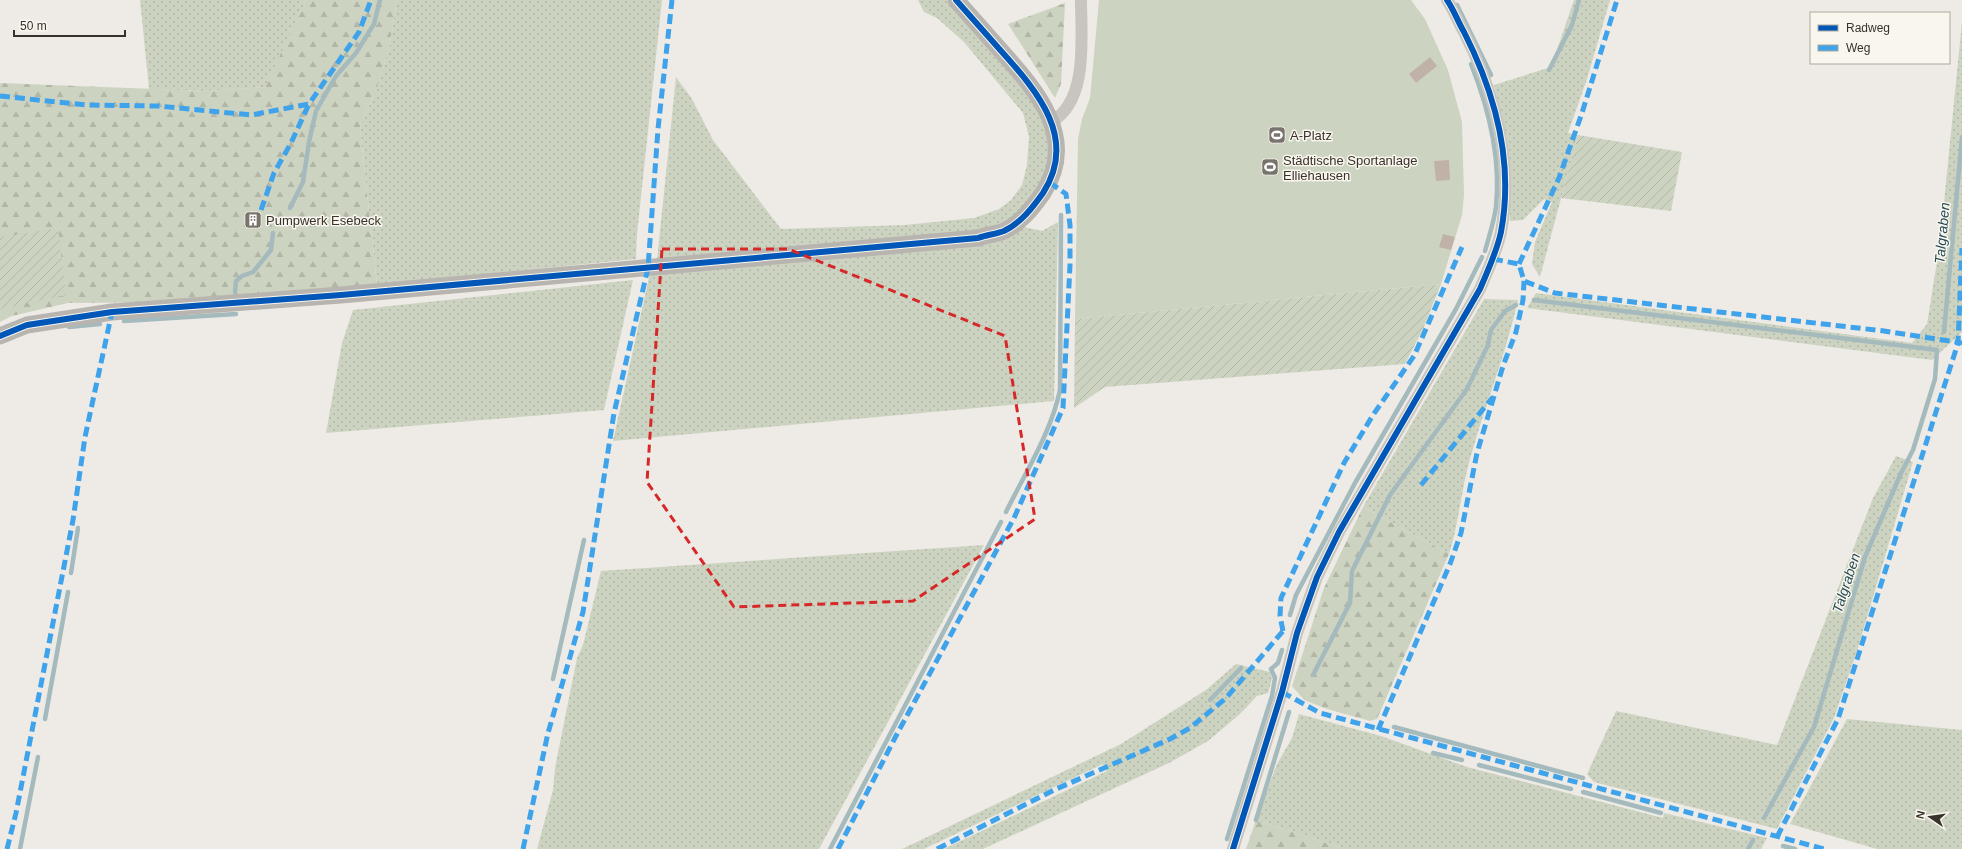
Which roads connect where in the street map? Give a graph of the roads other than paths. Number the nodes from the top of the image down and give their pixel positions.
1 (956, 0) edge
2 (1081, 0) edge
3 (1447, 0) edge
4 (1051, 122) junction
5 (0, 336) edge
6 (1233, 849) edge

1 - 4 street
2 - 4 street
3 - 6 street
4 - 5 street

